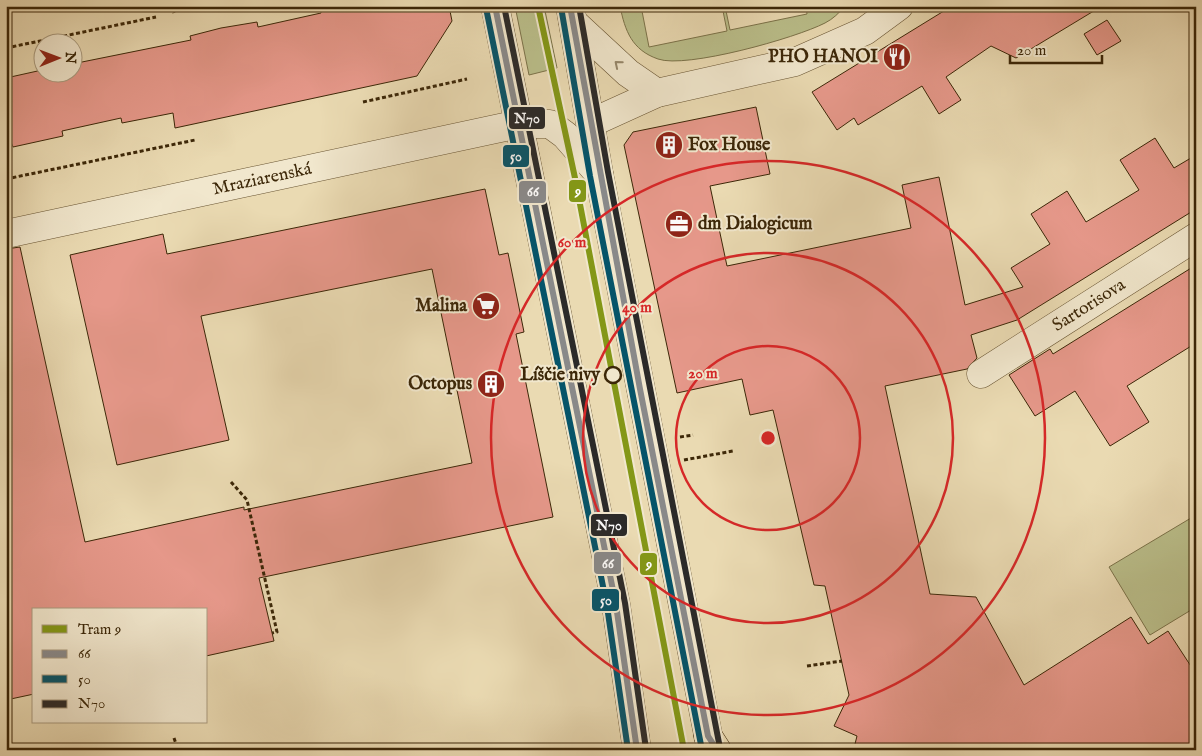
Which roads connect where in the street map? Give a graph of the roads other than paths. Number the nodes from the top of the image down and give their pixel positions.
1 (495, 6) edge
2 (890, 9) edge
3 (572, 14) edge
4 (657, 93) junction
5 (591, 123) junction
6 (519, 124) junction
7 (599, 174) junction
8 (6, 234) edge
9 (1196, 237) edge
10 (981, 374) dead end
11 (712, 745) edge
12 (637, 750) edge

1 - 6 street
2 - 4 street
4 -> 3 street
3 - 5 street
4 - 5 street
5 - 7 street
6 - 7 street, Mraziarenská
6 - 8 street, Mraziarenská
6 - 12 street
7 - 11 street
9 - 10 street, Sartorisova

